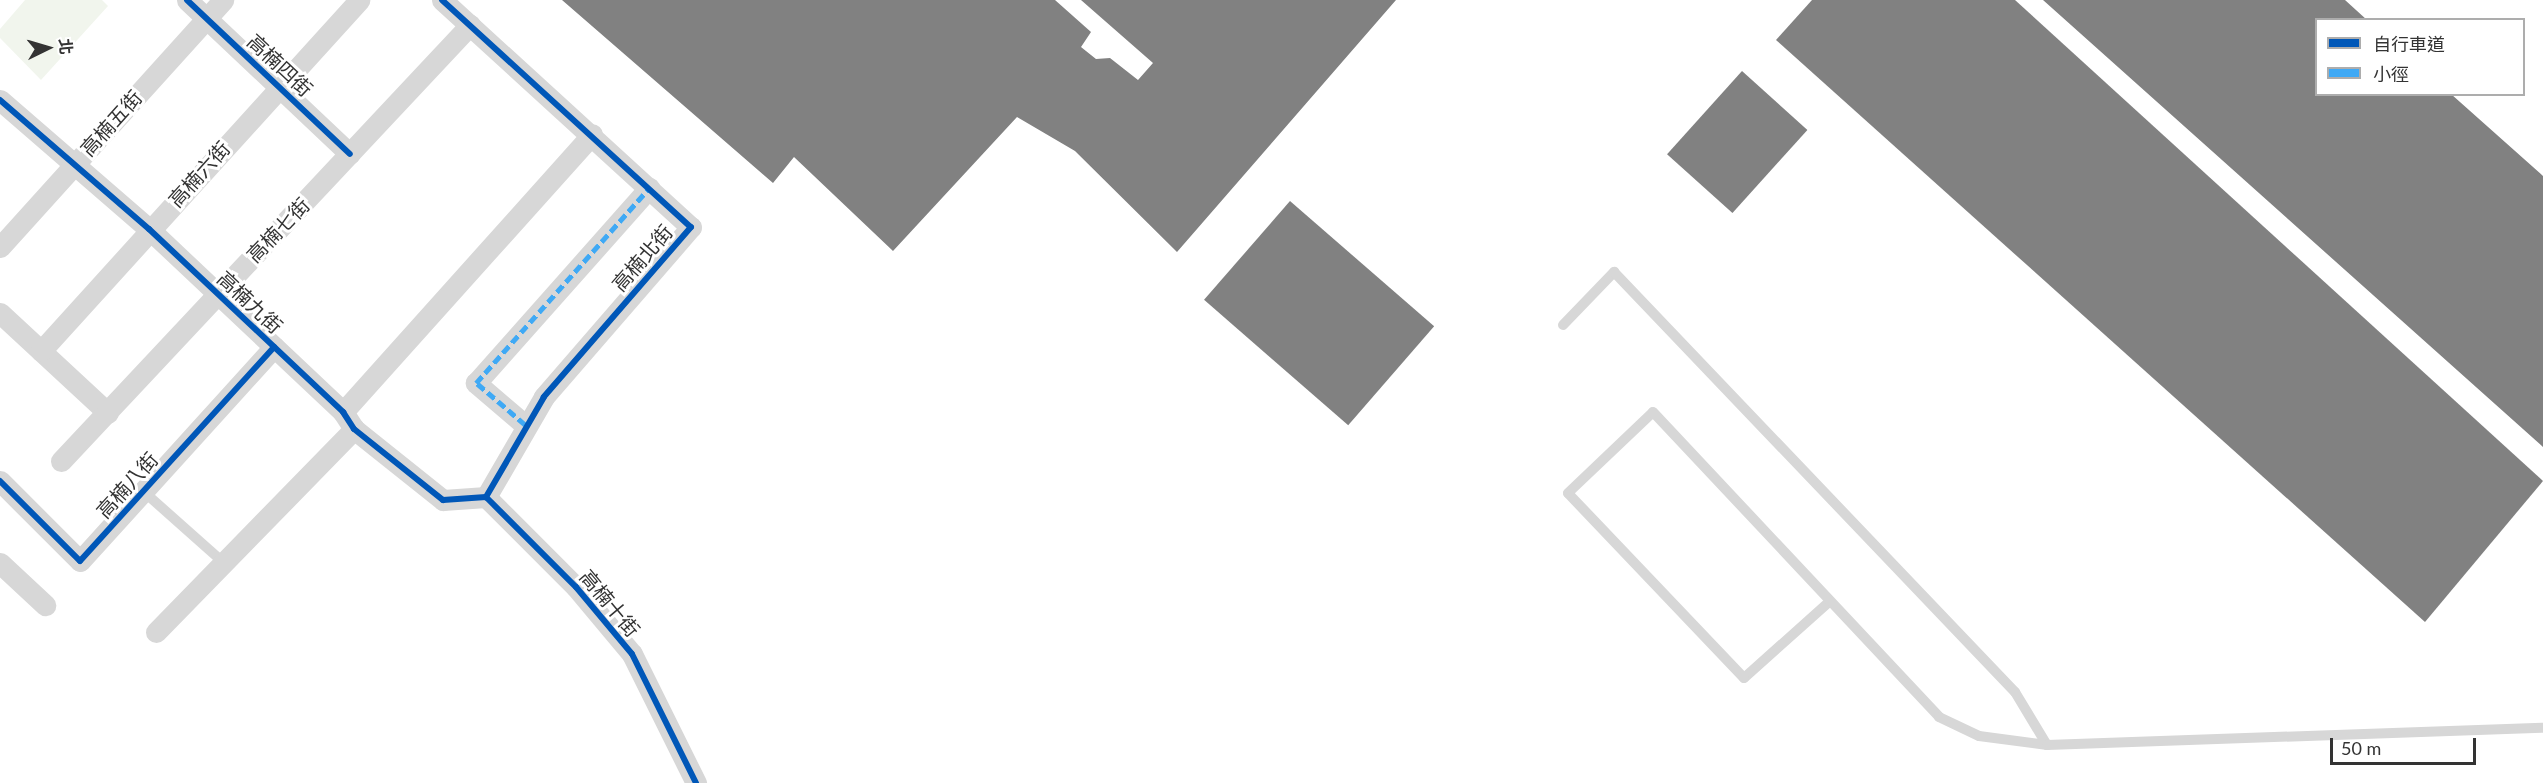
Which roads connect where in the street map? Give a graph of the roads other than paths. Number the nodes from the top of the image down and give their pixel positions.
1 (187, 0) edge
2 (223, 0) edge
3 (359, 0) edge
4 (442, 0) edge
5 (206, 18) junction
6 (470, 25) junction
7 (278, 87) junction
8 (0, 100) edge
9 (592, 134) junction
10 (350, 154) junction
11 (73, 164) junction
12 (649, 188) junction
13 (148, 230) junction
14 (0, 247) edge
15 (216, 294) junction
16 (0, 313) edge
17 (1563, 325) dead end
18 (274, 347) junction
19 (41, 351) junction
20 (108, 413) junction
21 (349, 421) junction
22 (525, 425) junction
23 (61, 461) dead end
24 (0, 481) edge
25 (143, 491) junction
26 (486, 497) junction
27 (224, 562) junction
28 (0, 563) edge
29 (1829, 602) junction
30 (45, 605) dead end
31 (156, 632) dead end
32 (2543, 728) edge
33 (2047, 745) junction
34 (696, 783) edge

1 - 5 street, 高楠四街
2 - 5 street, 高楠五街
3 - 7 street, 高楠六街
4 - 6 street, 高楠北街
5 - 7 street, 高楠四街
5 - 11 street, 高楠五街
6 - 9 street, 高楠北街
6 - 10 street, 高楠七街
7 - 10 street, 高楠四街
7 - 13 street, 高楠六街
8 - 11 street, 高楠九街
9 - 12 street, 高楠北街
9 - 21 street
10 - 15 street, 高楠七街
11 - 13 street, 高楠九街
11 - 14 street, 高楠五街
12 - 22 street, 高楠北街
12 - 22 street
13 - 15 street, 高楠九街
13 - 19 street, 高楠六街
15 - 18 street, 高楠九街
15 - 20 street, 高楠七街
16 - 19 street
17 - 33 lane
18 - 21 street, 高楠九街
18 - 25 street, 高楠八街
19 - 20 street
20 - 23 street, 高楠七街
21 - 26 street, 高楠九街
21 - 27 street
22 - 26 street, 高楠北街
24 - 25 street, 高楠八街
25 - 27 lane
26 - 34 street, 高楠十街
27 - 31 street
28 - 30 street
29 - 29 lane
29 - 33 lane
32 - 33 lane

